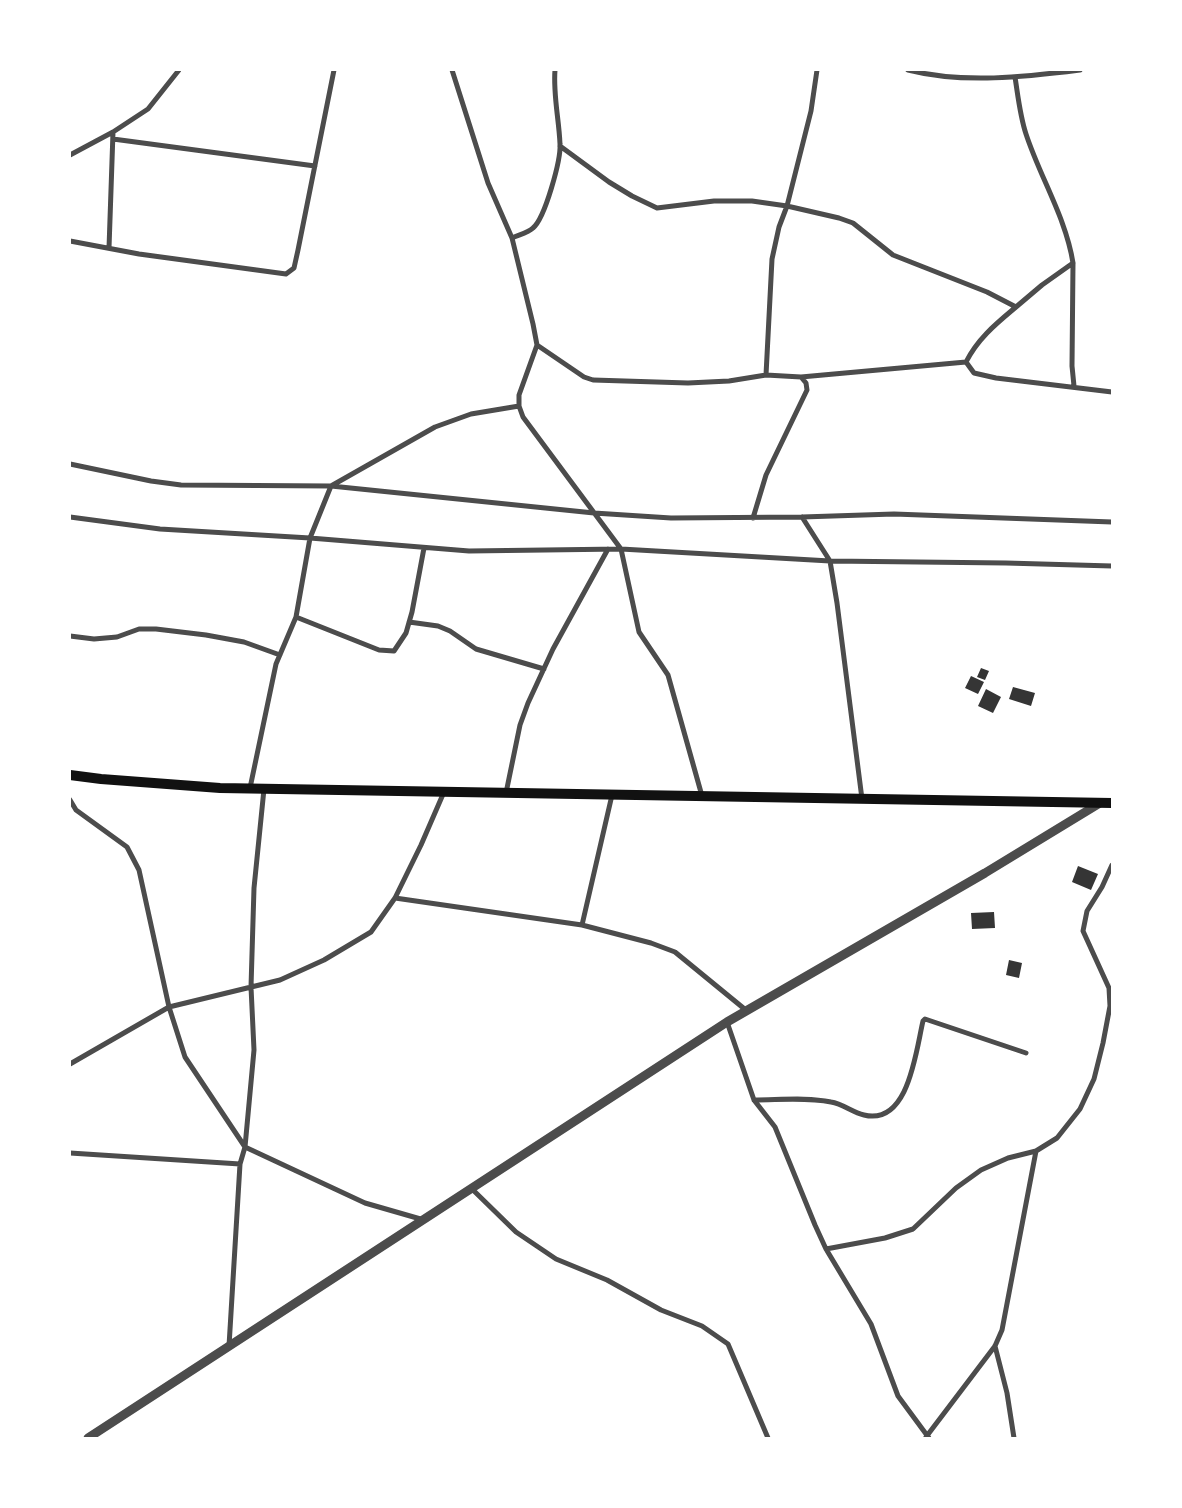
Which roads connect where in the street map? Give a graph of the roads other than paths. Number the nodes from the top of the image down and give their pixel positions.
1 (179, 70) edge
2 (334, 70) edge
3 (452, 70) edge
4 (555, 70) edge
5 (817, 70) edge
6 (908, 70) edge
7 (1080, 70) edge
8 (1015, 78) junction
9 (114, 132) junction
10 (113, 139) junction
11 (560, 146) junction
12 (70, 155) edge
13 (315, 166) junction
14 (787, 206) junction
15 (512, 238) junction
16 (70, 241) edge
17 (109, 248) junction
18 (1073, 263) junction
19 (1016, 306) junction
20 (537, 345) junction
21 (966, 362) junction
22 (766, 375) junction
23 (801, 377) junction
24 (1074, 386) junction
25 (1112, 392) edge
26 (520, 406) junction
27 (70, 464) edge
28 (331, 486) junction
29 (594, 513) junction
30 (70, 517) edge
31 (753, 518) junction
32 (802, 518) junction
33 (1112, 522) edge
34 (310, 538) junction
35 (424, 548) junction
36 (620, 549) junction
37 (608, 550) junction
38 (830, 561) junction
39 (1112, 566) edge
40 (296, 617) junction
41 (409, 622) junction
42 (70, 636) edge
43 (280, 655) junction
44 (544, 668) junction
45 (70, 775) edge
46 (250, 788) junction
47 (264, 789) junction
48 (444, 792) junction
49 (506, 793) junction
50 (612, 795) junction
51 (702, 796) junction
52 (862, 799) junction
53 (70, 800) edge
54 (1100, 803) junction
55 (1112, 803) edge
56 (1112, 865) edge
57 (395, 898) junction
58 (582, 925) junction
59 (251, 987) junction
60 (170, 1007) junction
61 (747, 1011) junction
62 (727, 1022) junction
63 (1026, 1053) dead end
64 (70, 1064) edge
65 (754, 1100) junction
66 (245, 1146) junction
67 (1036, 1151) junction
68 (70, 1153) edge
69 (240, 1164) junction
70 (472, 1189) junction
71 (425, 1220) junction
72 (826, 1249) junction
73 (229, 1346) junction
74 (995, 1346) junction
75 (927, 1437) edge
76 (88, 1438) edge
77 (768, 1438) edge
78 (1014, 1438) edge

1 - 9 street
2 - 13 street
3 - 15 street
4 - 11 street
5 - 14 street
6 - 8 street
7 - 8 street
8 - 18 street
9 - 10 street
9 - 12 street
10 - 13 street
10 - 17 street
11 - 14 street
11 - 15 street
13 - 17 street
14 - 19 street
14 - 22 street
15 - 20 street
16 - 17 street
18 - 19 street
18 - 24 street
19 - 21 street
20 - 22 street
20 - 26 street
21 - 23 street
21 - 24 street
22 - 23 street
23 - 31 street
24 - 25 street
26 - 28 street
26 - 29 street
27 - 28 street
28 - 29 street
28 - 34 street
29 - 31 street
29 - 36 street
30 - 34 street
31 - 32 street
32 - 33 street
32 - 38 street
34 - 35 street
34 - 40 street
35 - 37 street
35 - 41 street
36 - 37 street
36 - 38 street
36 - 51 street
37 - 44 street
38 - 39 street
38 - 52 street
40 - 41 street
40 - 43 street
41 - 44 street
42 - 43 street
43 - 46 street
44 - 49 street
45 - 46 main road
46 - 47 main road
47 - 48 main road
47 - 59 street
48 - 49 main road
48 - 57 street
49 - 50 main road
50 - 51 main road
50 - 58 street
51 - 52 main road
52 - 54 main road
53 - 60 street
54 - 55 main road
54 - 61 street
56 - 67 street
57 - 58 street
57 - 59 street
58 - 61 street
59 - 60 street
59 - 66 street
60 - 64 street
60 - 66 street
61 - 62 street
62 - 65 street
62 - 70 street
63 - 65 street
65 - 72 street
66 - 69 street
66 - 71 street
67 - 72 street
67 - 74 street
68 - 69 street
69 - 73 street
70 - 71 street
70 - 77 street
71 - 73 street
72 - 75 street
73 - 76 street
74 - 75 street
74 - 78 street

